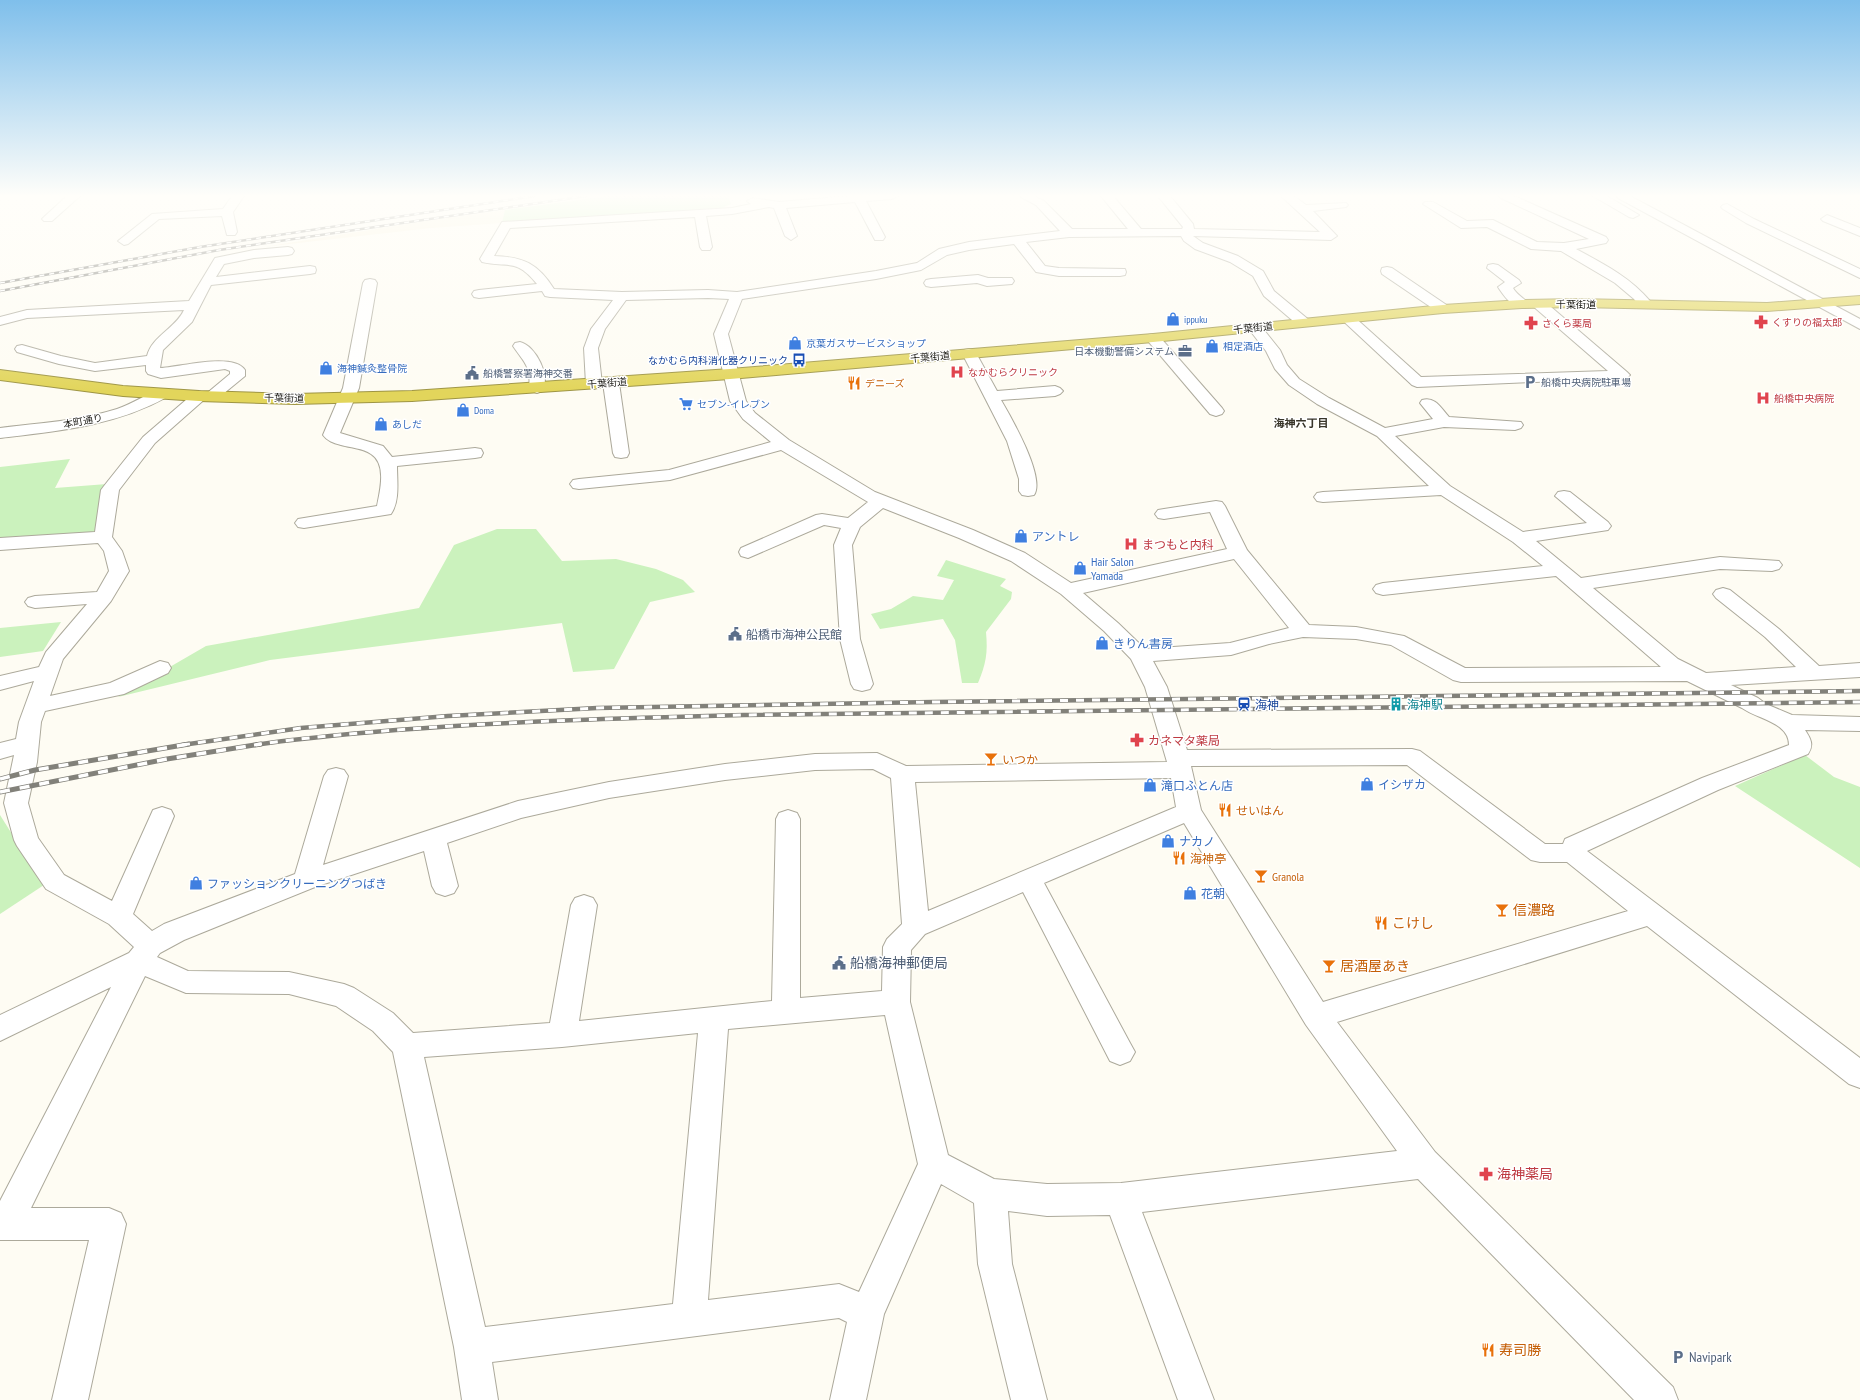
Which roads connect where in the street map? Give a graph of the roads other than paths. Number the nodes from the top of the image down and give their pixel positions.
1 (218, 261) edge
2 (514, 261) edge
3 (928, 261) edge
4 (1035, 261) edge
5 (1238, 261) edge
6 (1587, 261) edge
7 (1735, 261) edge
8 (1765, 261) edge
9 (1834, 261) edge
10 (916, 267) junction
11 (1493, 268) dead end
12 (310, 270) dead end
13 (1387, 271) dead end
14 (1120, 272) dead end
15 (1860, 274) edge
16 (1745, 276) dead end
17 (1007, 281) dead end
18 (207, 282) junction
19 (370, 283) dead end
20 (546, 287) junction
21 (479, 294) dead end
22 (622, 296) junction
23 (737, 296) junction
24 (1860, 300) edge
25 (1522, 304) junction
26 (1539, 304) junction
27 (1645, 304) junction
28 (1823, 304) junction
29 (193, 305) junction
30 (1443, 309) junction
31 (1347, 318) junction
32 (0, 322) edge
33 (1304, 323) junction
34 (1860, 325) edge
35 (1255, 328) junction
36 (1153, 338) junction
37 (520, 346) dead end
38 (22, 349) dead end
39 (970, 353) junction
40 (153, 360) junction
41 (730, 374) junction
42 (0, 375) edge
43 (611, 383) junction
44 (594, 384) junction
45 (537, 388) junction
46 (1055, 391) dead end
47 (162, 394) junction
48 (205, 396) junction
49 (992, 396) junction
50 (347, 398) junction
51 (1428, 403) dead end
52 (1216, 412) dead end
53 (1444, 422) junction
54 (1515, 425) dead end
55 (0, 433) edge
56 (1383, 433) junction
57 (783, 444) junction
58 (475, 453) dead end
59 (621, 454) dead end
60 (388, 462) junction
61 (579, 484) dead end
62 (1444, 490) junction
63 (1028, 491) dead end
64 (1564, 496) dead end
65 (1323, 497) dead end
66 (880, 501) junction
67 (1164, 514) dead end
68 (304, 524) dead end
69 (852, 524) junction
70 (103, 536) junction
71 (1520, 538) junction
72 (0, 544) edge
73 (748, 552) dead end
74 (1238, 552) junction
75 (1772, 565) dead end
76 (1560, 570) junction
77 (1578, 584) junction
78 (1383, 589) dead end
79 (1068, 590) junction
80 (1723, 594) dead end
81 (104, 597) junction
82 (35, 602) dead end
83 (1302, 631) junction
84 (1140, 656) junction
85 (160, 668) dead end
86 (1860, 670) edge
87 (48, 671) junction
88 (1815, 674) junction
89 (1697, 677) junction
90 (0, 683) edge
91 (862, 684) dead end
92 (36, 706) junction
93 (1789, 722) junction
94 (1860, 724) edge
95 (27, 744) junction
96 (0, 751) edge
97 (1179, 764) junction
98 (902, 774) junction
99 (336, 776) dead end
100 (8, 807) edge
101 (1189, 811) junction
102 (162, 816) dead end
103 (788, 819) dead end
104 (433, 837) junction
105 (1574, 853) junction
106 (1029, 879) junction
107 (306, 880) junction
108 (445, 886) dead end
109 (584, 905) dead end
110 (1651, 915) junction
111 (118, 917) junction
112 (916, 927) junction
113 (145, 953) junction
114 (896, 1002) junction
115 (786, 1010) junction
116 (1316, 1016) junction
117 (714, 1019) junction
118 (0, 1029) edge
119 (562, 1035) junction
120 (408, 1046) junction
121 (1120, 1052) dead end
122 (1860, 1075) edge
123 (1424, 1163) junction
124 (934, 1164) junction
125 (990, 1194) junction
126 (1121, 1199) junction
127 (3, 1224) edge
128 (867, 1313) junction
129 (690, 1320) junction
130 (472, 1347) junction
131 (70, 1400) edge
132 (480, 1400) edge
133 (848, 1400) edge
134 (1029, 1400) edge
135 (1196, 1400) edge
136 (1660, 1400) edge

1 - 18 street
2 - 20 street
3 - 10 street
4 - 14 street
5 - 33 street
6 - 27 street
7 - 28 street
8 - 28 street
9 - 15 street
10 - 17 street
10 - 23 street
11 - 25 street
12 - 18 street
13 - 30 street
16 - 28 street
18 - 29 street
19 - 50 street
20 - 21 street
20 - 22 street
22 - 23 street
22 - 44 street
23 - 41 street
24 - 28 highway, 千葉街道
25 - 26 highway, 千葉街道
25 - 30 highway, 千葉街道
26 - 27 highway, 千葉街道
26 - 31 street
27 - 28 highway, 千葉街道
28 - 34 street
29 - 32 street
29 - 40 street
30 - 31 highway, 千葉街道
31 - 33 highway, 千葉街道
33 - 35 highway, 千葉街道
35 - 36 highway, 千葉街道
35 - 56 street
36 - 39 highway, 千葉街道
36 - 52 street
37 - 45 street
38 - 40 street
39 - 41 highway, 千葉街道
39 - 49 street
40 - 48 street
41 - 43 highway, 千葉街道
41 - 57 street
42 - 47 highway, 千葉街道
43 - 44 highway, 千葉街道
43 - 59 street
44 - 45 highway, 千葉街道
45 - 50 highway, 千葉街道
46 - 49 street
47 - 48 highway, 千葉街道
47 - 55 street, 本町通り
48 - 50 highway, 千葉街道
48 - 70 street
49 - 63 street
50 - 60 street
51 - 53 street
53 - 54 street
53 - 56 street
56 - 62 street
57 - 61 street
57 - 66 street
58 - 60 street
60 - 68 street
62 - 65 street
62 - 71 street
64 - 71 street
66 - 69 street
66 - 79 street
67 - 74 street
69 - 73 street
69 - 91 street
70 - 72 street
70 - 81 street
71 - 76 street
74 - 79 street
74 - 83 street
75 - 77 street
76 - 77 street
76 - 78 street
77 - 89 street
79 - 84 street
80 - 88 street
81 - 82 street
81 - 87 street
83 - 84 street
83 - 89 street
84 - 97 street
85 - 92 street
86 - 88 street
87 - 90 street
87 - 92 street
88 - 89 street
89 - 93 street
92 - 95 street
93 - 94 street
93 - 105 street
95 - 96 street
95 - 100 street
97 - 98 street
97 - 101 street
97 - 105 street
98 - 104 street
98 - 112 street
99 - 107 street
100 - 111 street
101 - 106 street
101 - 116 street
102 - 111 street
103 - 115 street
104 - 107 street
104 - 108 street
105 - 110 street
106 - 112 street
106 - 121 street
107 - 113 street
109 - 119 street
110 - 116 street
110 - 122 street
111 - 113 street
112 - 114 street
113 - 118 street
113 - 120 street
113 - 127 street
114 - 115 street
114 - 124 street
115 - 117 street
116 - 123 street
117 - 119 street
117 - 129 street
119 - 120 street
120 - 130 street
123 - 126 street
123 - 136 street
124 - 125 street
124 - 128 street
125 - 126 street
125 - 134 street
126 - 135 street
127 - 131 street
128 - 129 street
128 - 133 street
129 - 130 street
130 - 132 street

